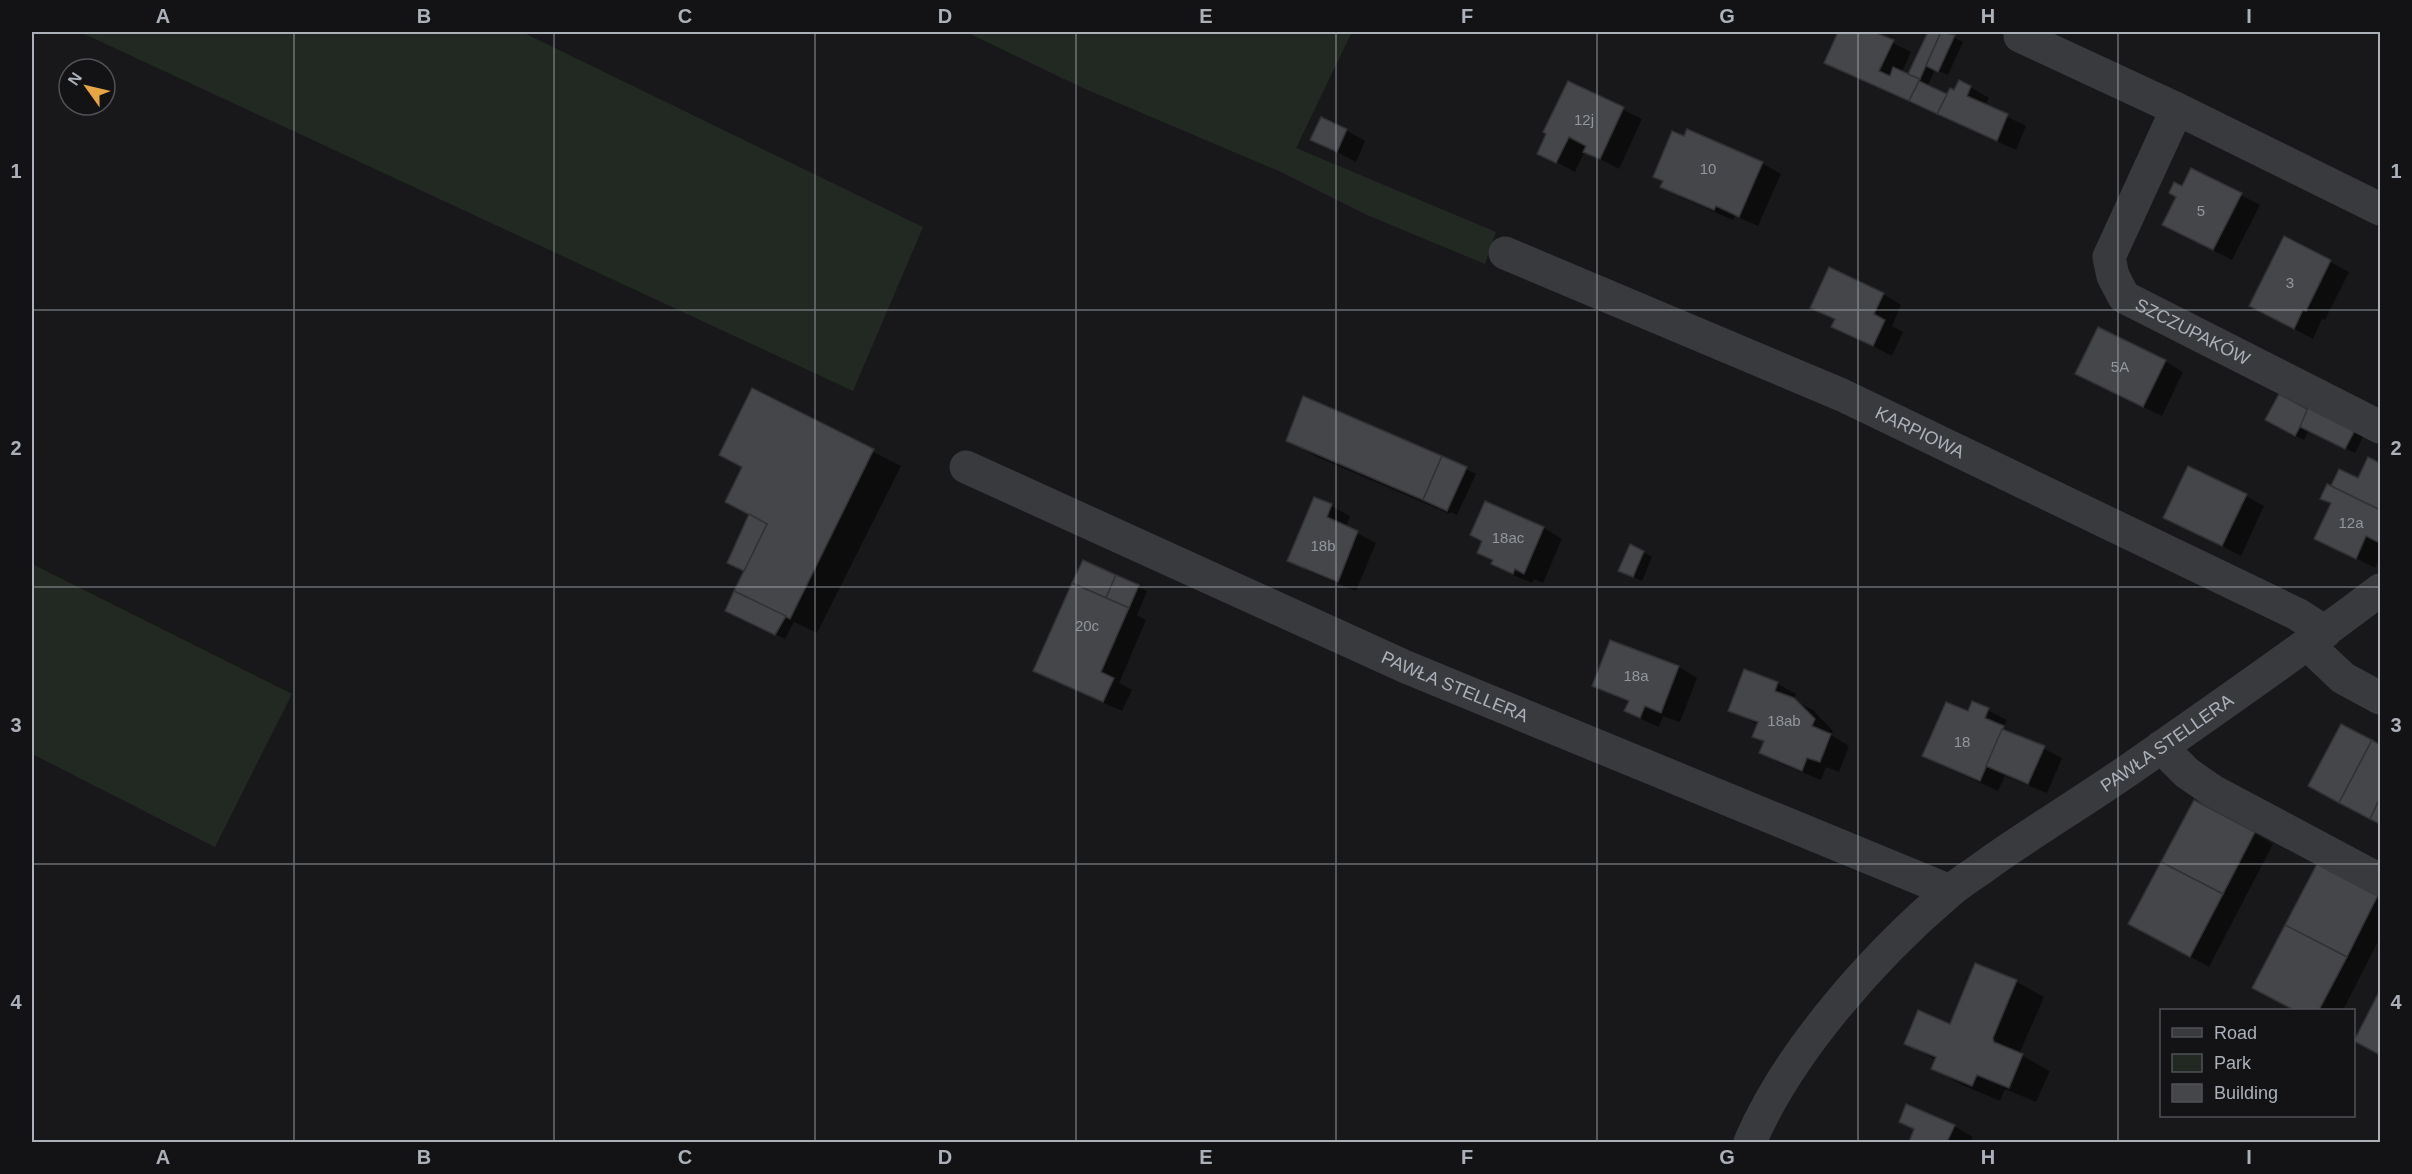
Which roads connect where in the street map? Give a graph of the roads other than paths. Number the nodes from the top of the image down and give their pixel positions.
1 (2020, 36) dead end
2 (2177, 109) junction
3 (2380, 208) edge
4 (1505, 253) dead end
5 (2380, 427) edge
6 (966, 467) dead end
7 (2380, 590) edge
8 (2316, 638) junction
9 (2380, 698) edge
10 (2161, 747) junction
11 (2380, 880) edge
12 (1950, 891) junction
13 (1750, 1143) edge

1 - 2 street
2 - 3 street
2 - 5 street, SZCZUPAKÓW
4 - 8 street, KARPIOWA
6 - 12 street, PAWŁA STELLERA
7 - 8 street, PAWŁA STELLERA
8 - 9 street, KARPIOWA
8 - 10 street, PAWŁA STELLERA
10 - 11 street
10 - 12 street, PAWŁA STELLERA
12 - 13 street, PAWŁA STELLERA

